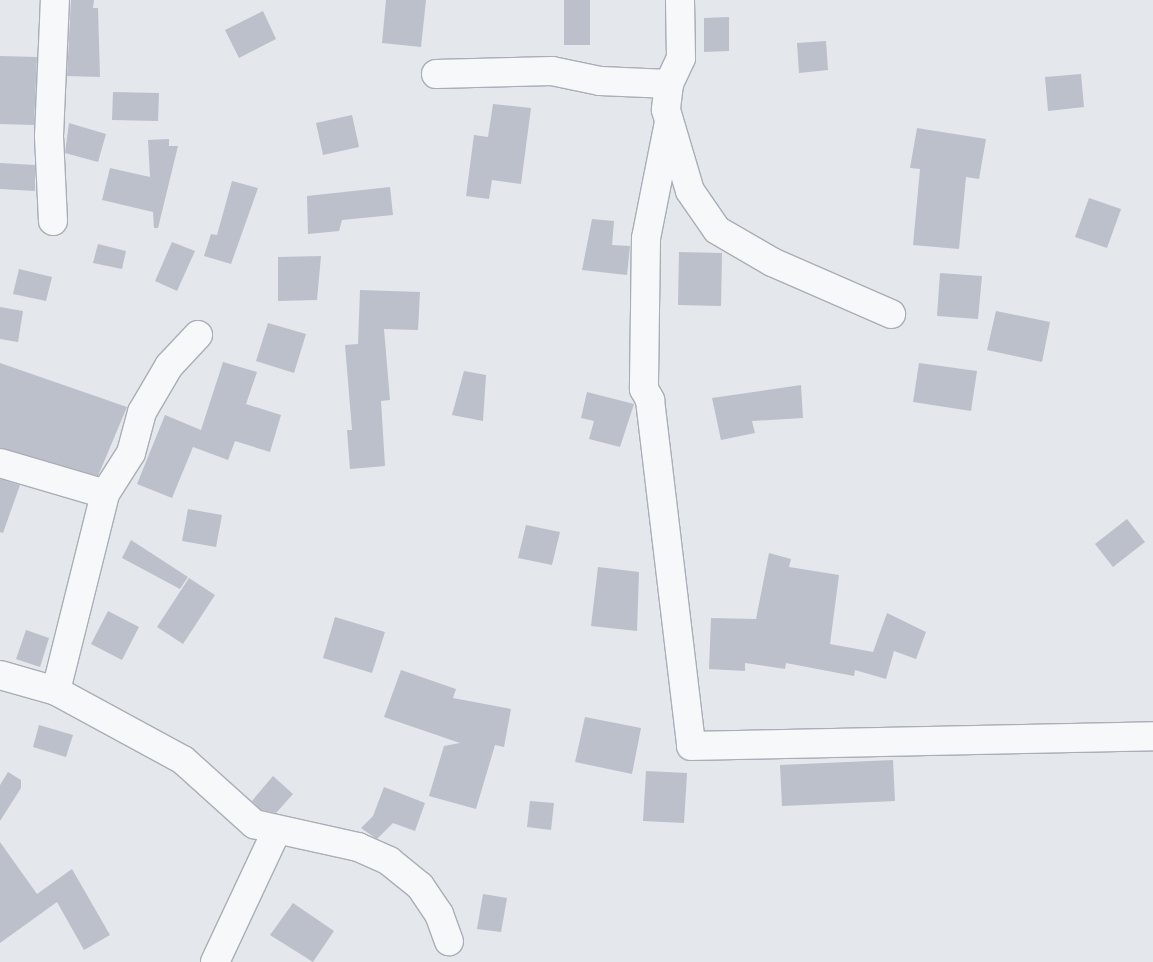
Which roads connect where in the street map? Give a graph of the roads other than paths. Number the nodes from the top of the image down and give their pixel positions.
1 (55, 0) edge
2 (680, 0) edge
3 (436, 74) dead end
4 (669, 84) junction
5 (669, 122) junction
6 (53, 221) dead end
7 (891, 314) dead end
8 (198, 335) dead end
9 (0, 463) edge
10 (106, 494) junction
11 (0, 675) edge
12 (56, 691) junction
13 (1153, 736) edge
14 (276, 832) junction
15 (449, 941) dead end
16 (215, 962) edge

1 - 6 street
2 - 4 street
3 - 4 street
4 - 5 street
5 - 7 street
5 - 13 street
8 - 10 street
9 - 10 street
10 - 12 street
11 - 12 street
12 - 14 street
14 - 15 street
14 - 16 street

